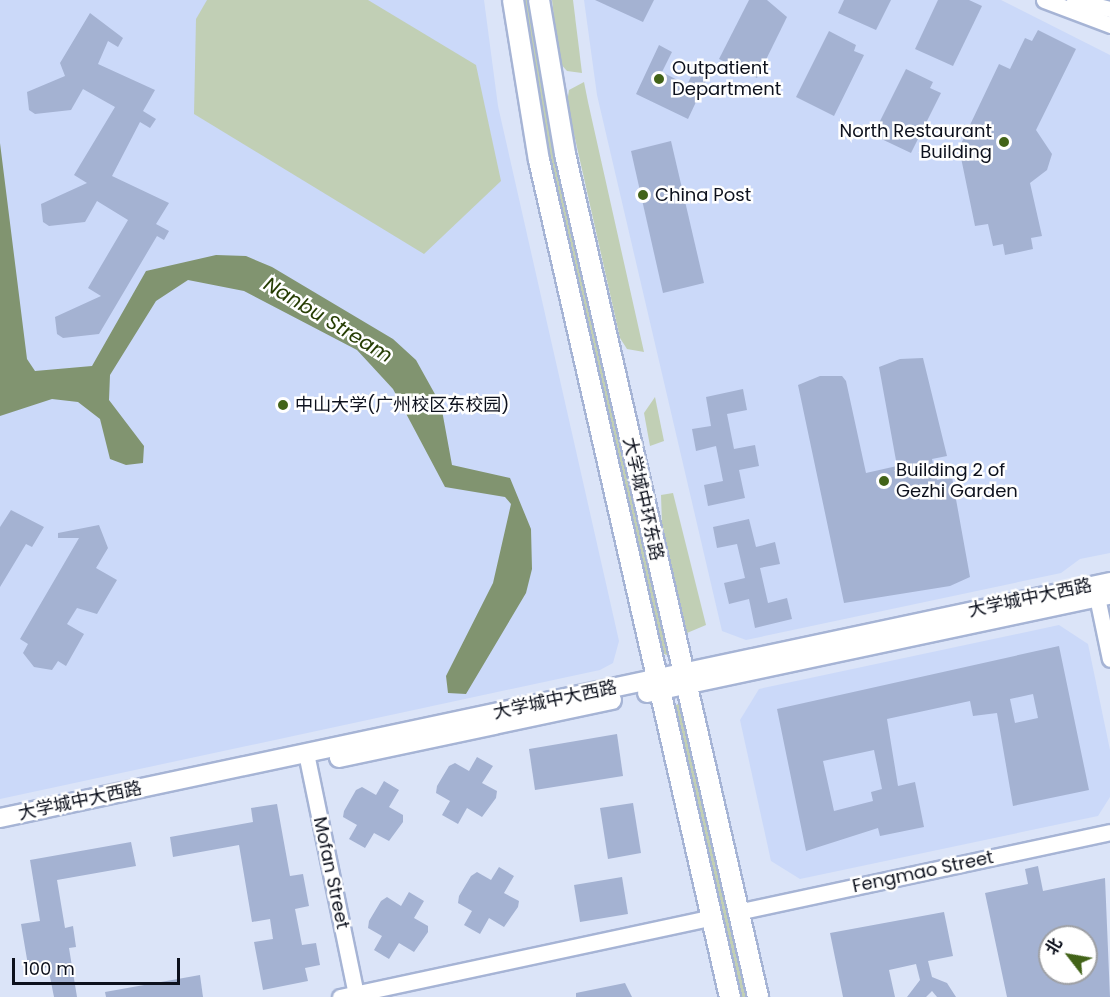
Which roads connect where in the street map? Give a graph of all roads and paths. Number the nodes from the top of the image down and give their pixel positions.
1 (513, 0) edge
2 (539, 0) edge
3 (1044, 0) edge
4 (1074, 0) edge
5 (1110, 9) edge
6 (1110, 25) edge
7 (1106, 590) edge
8 (1110, 658) edge
9 (684, 679) junction
10 (659, 684) junction
11 (307, 759) junction
12 (0, 818) edge
13 (0, 830) edge
14 (1110, 832) edge
15 (737, 912) junction
16 (712, 917) junction
17 (356, 994) junction
18 (340, 997) edge
19 (730, 997) edge
20 (758, 997) edge

1 - 10 main road, 大学城中环东路
2 - 9 main road, 大学城中环东路
3 - 6 street
4 - 5 street
7 - 8 street
7 - 9 main road, 大学城中大西路
9 - 10 main road, 大学城中大西路
9 - 15 main road, 大学城中环东路
10 - 11 main road, 大学城中大西路
10 - 16 main road, 大学城中环东路
11 - 12 main road, 大学城中大西路
11 - 13 main road, 大学城中大西路
11 - 17 street, Mofan Street
14 - 15 street, Fengmao Street
15 - 20 main road, 大学城中环东路
16 - 17 street
16 - 19 main road, 大学城中环东路
17 - 18 street

